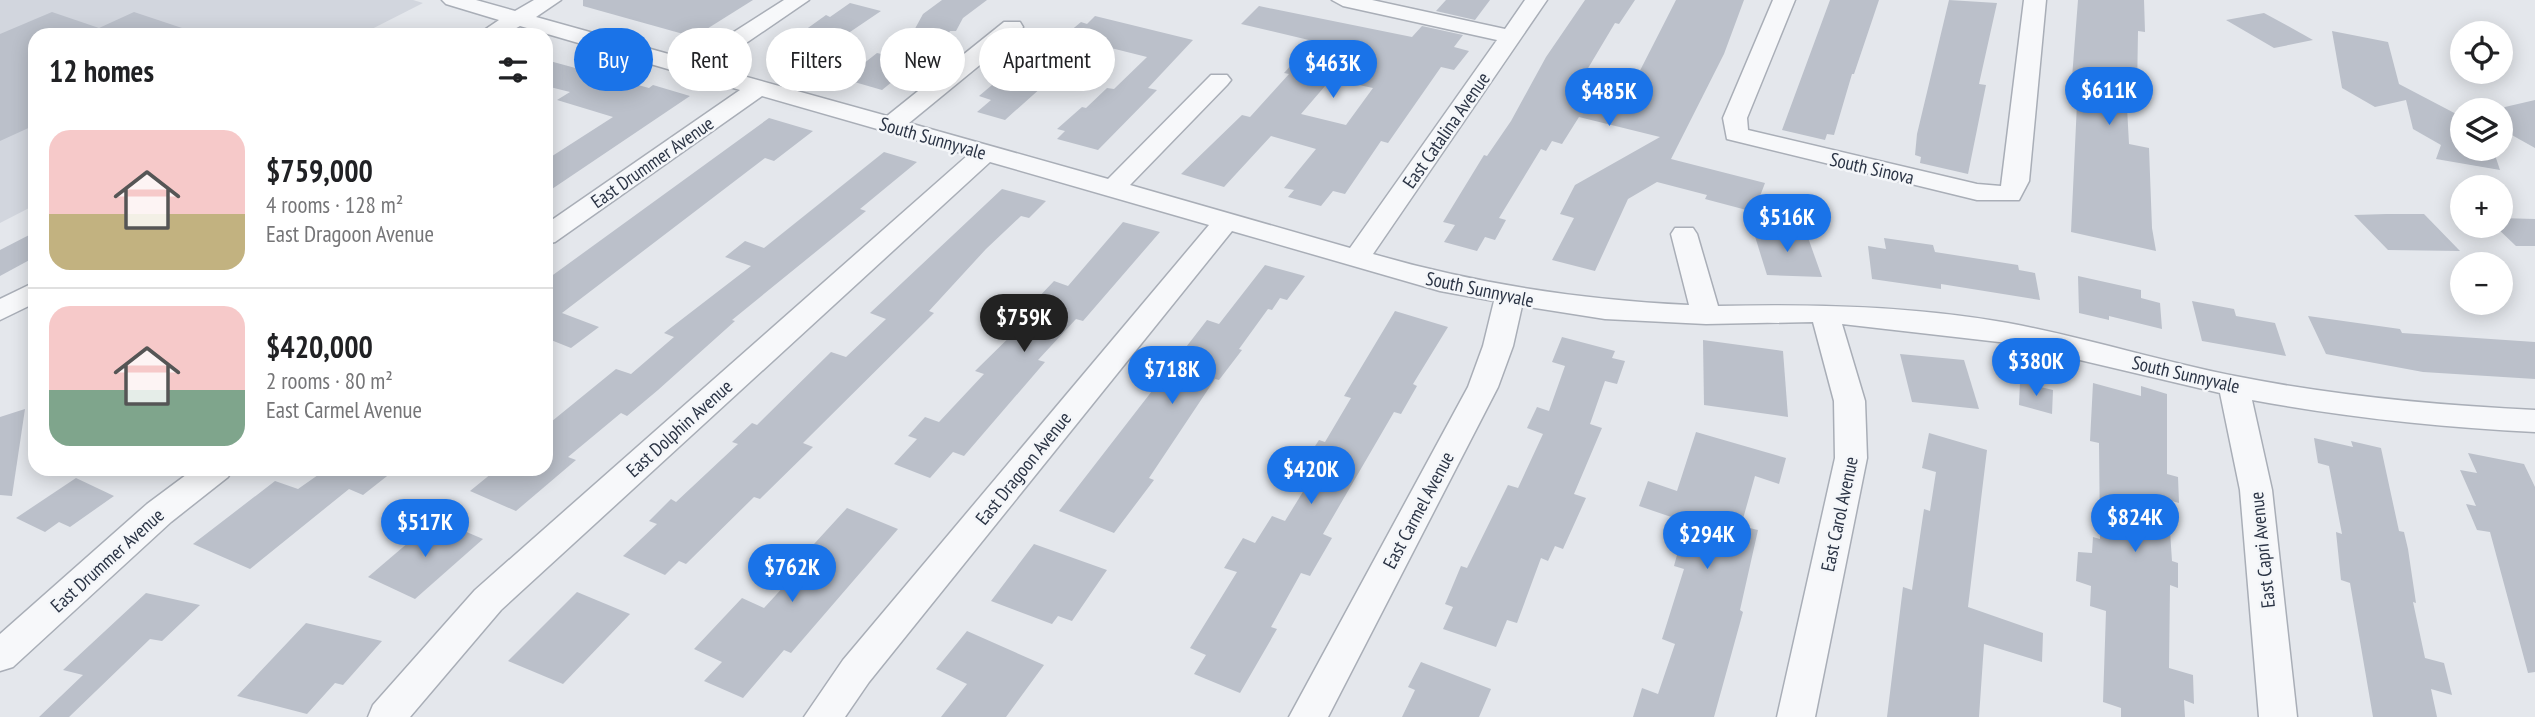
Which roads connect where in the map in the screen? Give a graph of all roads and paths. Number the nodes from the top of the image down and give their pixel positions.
1 (453, 0) edge
2 (550, 0) edge
3 (798, 0) edge
4 (1343, 0) edge
5 (1536, 0) edge
6 (1784, 0) edge
7 (2035, 0) edge
8 (517, 18) junction
9 (1012, 27) dead end
10 (500, 28) edge
11 (551, 28) edge
12 (553, 28) edge
13 (752, 30) edge
14 (1511, 37) junction
15 (667, 62) edge
16 (1219, 80) dead end
17 (752, 86) edge
18 (758, 88) junction
19 (890, 126) junction
20 (985, 153) junction
21 (1112, 189) junction
22 (1225, 222) junction
23 (553, 231) edge
24 (1684, 234) dead end
25 (1356, 259) junction
26 (28, 295) edge
27 (1510, 295) junction
28 (0, 311) edge
29 (1824, 313) junction
30 (1706, 315) junction
31 (2234, 386) junction
32 (2535, 421) edge
33 (208, 476) edge
34 (0, 656) edge
35 (387, 717) edge
36 (823, 717) edge
37 (1308, 717) edge
38 (1796, 717) edge
39 (2278, 717) edge

1 - 8 street, South Sunnyvale
2 - 8 street
3 - 13 street
4 - 14 street
5 - 14 street, East Catalina Avenue
6 - 7 street, South Sinova
8 - 10 street
8 - 11 street, South Sunnyvale
9 - 19 street
12 - 15 street, South Sunnyvale
14 - 25 street, East Catalina Avenue
16 - 21 street
17 - 18 street, South Sunnyvale
18 - 19 street, South Sunnyvale
18 - 23 street, East Drummer Avenue
19 - 20 street, South Sunnyvale
20 - 21 street, South Sunnyvale
20 - 35 street, East Dolphin Avenue
21 - 22 street, South Sunnyvale
22 - 25 street, South Sunnyvale
22 - 36 street, East Dragoon Avenue
24 - 30 street
25 - 27 street, South Sunnyvale
26 - 28 street
27 - 30 street, South Sunnyvale
27 - 37 street, East Carmel Avenue
29 - 30 street, South Sunnyvale
29 - 31 street, South Sunnyvale
29 - 38 street, East Carol Avenue
31 - 32 street, South Sunnyvale
31 - 39 street, East Capri Avenue
33 - 34 street, East Drummer Avenue

